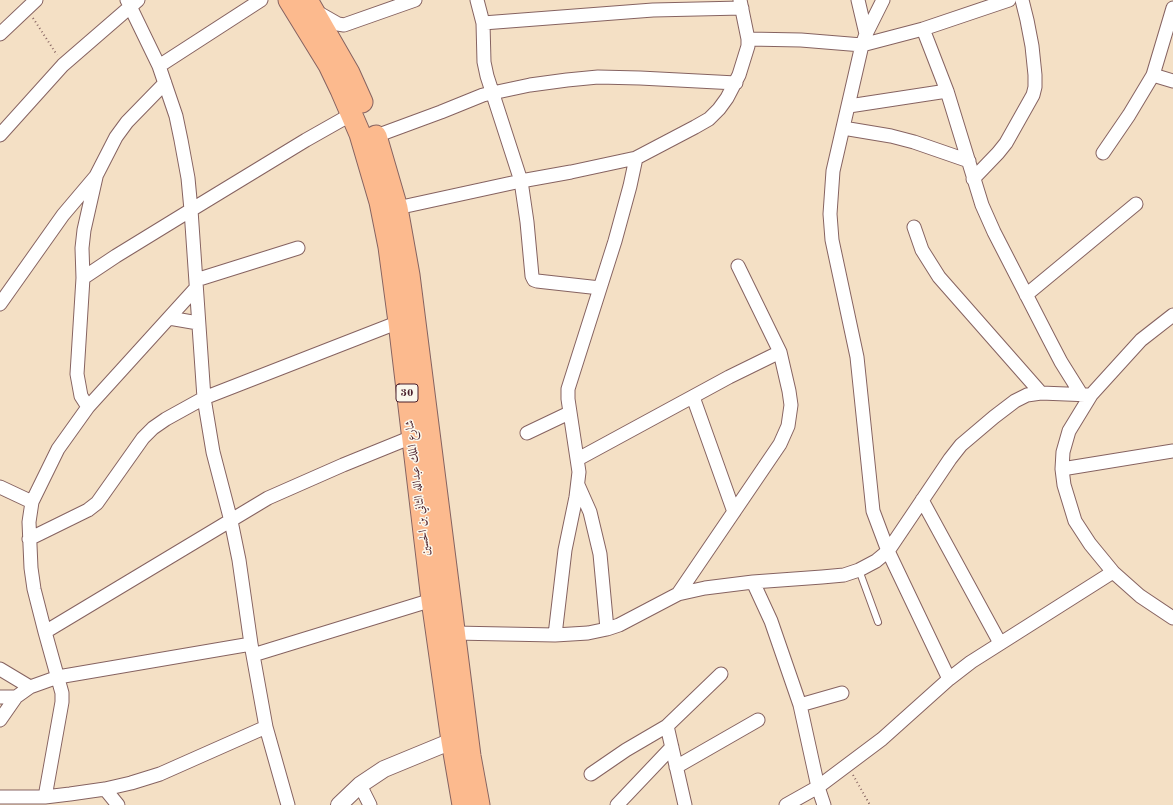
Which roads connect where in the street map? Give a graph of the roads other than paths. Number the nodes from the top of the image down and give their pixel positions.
1 (261, 0) edge
2 (289, 0) edge
3 (415, 0) edge
4 (477, 0) edge
5 (858, 0) edge
6 (883, 0) edge
7 (1009, 0) edge
8 (1022, 0) edge
9 (132, 2) edge
10 (32, 4) edge
11 (741, 4) edge
12 (310, 5) edge
13 (652, 5) edge
14 (1173, 8) edge
15 (483, 23) junction
16 (923, 29) junction
17 (0, 34) edge
18 (748, 39) junction
19 (864, 39) junction
20 (159, 66) junction
21 (1153, 75) junction
22 (1173, 80) edge
23 (165, 83) junction
24 (736, 83) junction
25 (946, 91) junction
26 (492, 92) junction
27 (849, 106) junction
28 (352, 114) junction
29 (843, 128) junction
30 (0, 135) edge
31 (376, 136) junction
32 (1102, 153) dead end
33 (636, 158) junction
34 (969, 161) junction
35 (96, 176) junction
36 (973, 179) junction
37 (521, 181) junction
38 (1136, 204) dead end
39 (397, 208) junction
40 (191, 210) junction
41 (914, 227) dead end
42 (298, 248) dead end
43 (738, 266) dead end
44 (83, 278) junction
45 (196, 284) junction
46 (600, 288) junction
47 (1026, 295) junction
48 (0, 304) edge
49 (1173, 316) edge
50 (168, 318) junction
51 (399, 322) junction
52 (198, 323) junction
53 (780, 352) junction
54 (1041, 393) junction
55 (1086, 394) junction
56 (416, 396) junction
57 (693, 397) junction
58 (204, 398) junction
59 (88, 407) junction
60 (570, 413) junction
61 (527, 433) dead end
62 (412, 437) junction
63 (1173, 451) edge
64 (578, 459) junction
65 (1062, 469) junction
66 (578, 485) junction
67 (0, 487) edge
68 (922, 500) junction
69 (32, 502) junction
70 (734, 512) junction
71 (231, 521) junction
72 (29, 539) junction
73 (888, 551) junction
74 (859, 570) junction
75 (1113, 572) junction
76 (753, 582) junction
77 (678, 594) junction
78 (432, 600) junction
79 (1173, 618) edge
80 (878, 622) dead end
81 (607, 629) junction
82 (45, 632) junction
83 (454, 633) junction
84 (555, 635) junction
85 (1000, 643) junction
86 (252, 650) junction
87 (0, 669) edge
88 (721, 674) dead end
89 (58, 677) junction
90 (950, 679) junction
91 (30, 687) junction
92 (842, 693) dead end
93 (0, 697) edge
94 (16, 697) junction
95 (800, 705) junction
96 (0, 720) edge
97 (758, 720) dead end
98 (667, 726) junction
99 (266, 727) junction
100 (452, 741) junction
101 (672, 747) junction
102 (676, 767) junction
103 (591, 774) dead end
104 (360, 785) junction
105 (818, 787) junction
106 (105, 789) junction
107 (0, 797) edge
108 (45, 797) junction
109 (118, 805) edge
110 (288, 805) edge
111 (340, 805) edge
112 (370, 805) edge
113 (463, 805) edge
114 (479, 805) edge
115 (617, 805) edge
116 (685, 805) edge
117 (786, 805) edge
118 (824, 805) edge

1 - 20 street
2 - 28 main road, شارع الملك عبدالله الثاني بن الحسين / 30
3 - 12 street
4 - 15 street
5 - 19 street
6 - 19 street
7 - 16 street
8 - 36 street
9 - 20 street
9 - 30 street
10 - 17 street
11 - 13 street
11 - 18 street
12 - 31 main road, شارع الملك عبدالله الثاني بن الحسين / 30
13 - 15 street
14 - 21 street
15 - 26 street
16 - 19 street
16 - 25 street
18 - 19 street
18 - 24 street
19 - 27 street
20 - 23 street
21 - 22 street
21 - 32 street
23 - 35 street
23 - 40 street
24 - 26 street
24 - 33 street
25 - 27 street
25 - 34 street
26 - 31 street
26 - 37 street
27 - 29 street
28 - 40 street
28 - 51 main road, شارع الملك عبدالله الثاني بن الحسين / 30
29 - 34 street
29 - 73 street
31 - 39 main road, شارع الملك عبدالله الثاني بن الحسين / 30
33 - 37 street
33 - 46 street
34 - 36 street
35 - 44 street
35 - 48 street
36 - 47 street
37 - 39 street
37 - 46 street
38 - 47 street
39 - 56 main road, شارع الملك عبدالله الثاني بن الحسين / 30
40 - 44 street
40 - 45 street
41 - 54 street
42 - 45 street
43 - 53 street
44 - 59 street
45 - 50 street
45 - 52 street
46 - 60 street
47 - 55 street
49 - 55 street
50 - 52 street
50 - 59 street
51 - 56 main road, شارع الملك عبدالله الثاني بن الحسين / 30
51 - 58 street
52 - 58 street
53 - 57 street
53 - 70 street
54 - 55 street
54 - 68 street
55 - 65 street
56 - 62 main road, شارع الملك عبدالله الثاني بن الحسين / 30
56 - 83 main road, شارع الملك عبدالله الثاني بن الحسين / 30
57 - 64 street
57 - 70 street
58 - 71 street
58 - 72 street
59 - 69 street
60 - 61 street
60 - 64 street
62 - 71 street
62 - 78 main road, شارع الملك عبدالله الثاني بن الحسين / 30
63 - 65 street
64 - 66 street
65 - 75 street
66 - 81 street
66 - 84 street
67 - 69 street
68 - 73 street
68 - 85 street
69 - 72 street
70 - 77 street
71 - 82 street
71 - 86 street
72 - 82 street
73 - 74 street
73 - 90 street
74 - 76 street
74 - 80 lane
75 - 79 street
75 - 85 street
76 - 77 street
76 - 95 street
77 - 81 street
78 - 86 street
78 - 100 main road, شارع الملك عبدالله الثاني بن الحسين / 30
81 - 84 street
82 - 89 street
83 - 84 street
83 - 114 main road, شارع الملك عبدالله الثاني بن الحسين / 30
85 - 90 street
86 - 89 street
86 - 99 street
87 - 91 street
88 - 98 street
89 - 91 street
89 - 108 street
90 - 105 street
91 - 94 street
92 - 95 street
93 - 94 street
94 - 96 street
95 - 105 street
97 - 102 street
98 - 101 street
98 - 103 street
99 - 106 street
99 - 110 street
100 - 104 street
100 - 113 main road, شارع الملك عبدالله الثاني بن الحسين / 30
101 - 102 street
101 - 115 street
102 - 116 street
104 - 111 street
104 - 112 street
105 - 117 street
105 - 118 street
106 - 108 street
106 - 109 street
107 - 108 street

